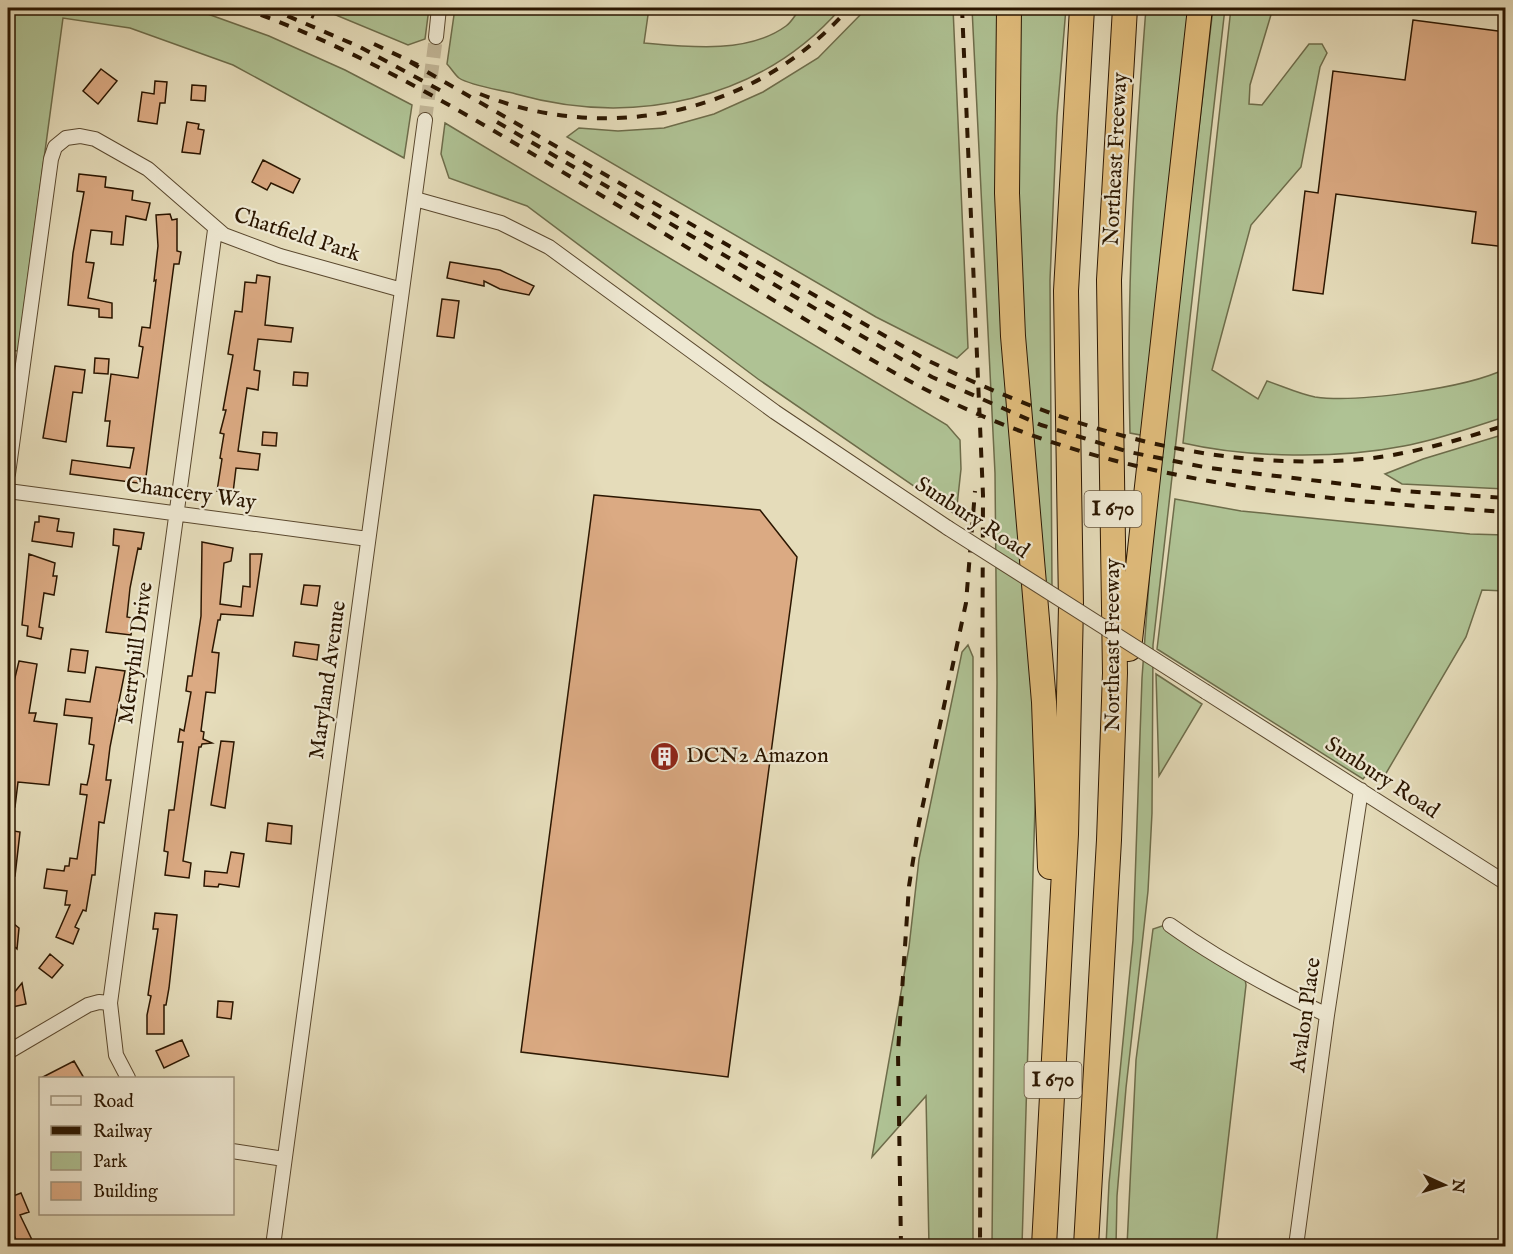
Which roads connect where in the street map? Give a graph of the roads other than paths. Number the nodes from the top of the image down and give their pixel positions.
1 (440, 8) edge
2 (1009, 8) edge
3 (1082, 8) edge
4 (1125, 8) edge
5 (1200, 8) edge
6 (435, 37) tunnel mouth
7 (425, 120) tunnel mouth
8 (415, 199) junction
9 (215, 230) junction
10 (402, 290) junction
11 (8, 474) edge
12 (8, 491) edge
13 (176, 513) junction
14 (368, 539) junction
15 (1361, 790) junction
16 (1506, 883) edge
17 (1062, 913) junction
18 (1170, 925) dead end
19 (110, 1004) junction
20 (1098, 1010) junction
21 (1327, 1015) junction
22 (8, 1052) edge
23 (127, 1077) edge
24 (234, 1151) edge
25 (284, 1159) junction
26 (273, 1246) edge
27 (1044, 1246) edge
28 (1086, 1246) edge
29 (1296, 1246) edge

1 - 6 street
2 - 17 highway
3 - 17 highway, Northeast Freeway / I 670
4 - 20 highway, Northeast Freeway / I 670
5 - 20 highway
7 - 8 street, Maryland Avenue
8 - 10 street, Maryland Avenue
8 - 15 street, Sunbury Road, bridge
9 - 10 street, Chatfield Park
9 - 11 street, Chatfield Park
9 - 13 street, Merryhill Drive
10 - 14 street, Maryland Avenue
12 - 13 street, Chancery Way
13 - 14 street, Chancery Way
13 - 19 street, Merryhill Drive
14 - 25 street, Maryland Avenue
15 - 16 street, Sunbury Road
15 - 21 street, Avalon Place
17 - 27 highway, Northeast Freeway / I 670
18 - 21 street
19 - 22 street
19 - 23 street, Merryhill Drive
20 - 28 highway, Northeast Freeway / I 670
21 - 29 street, Avalon Place
24 - 25 street
25 - 26 street, Maryland Avenue

